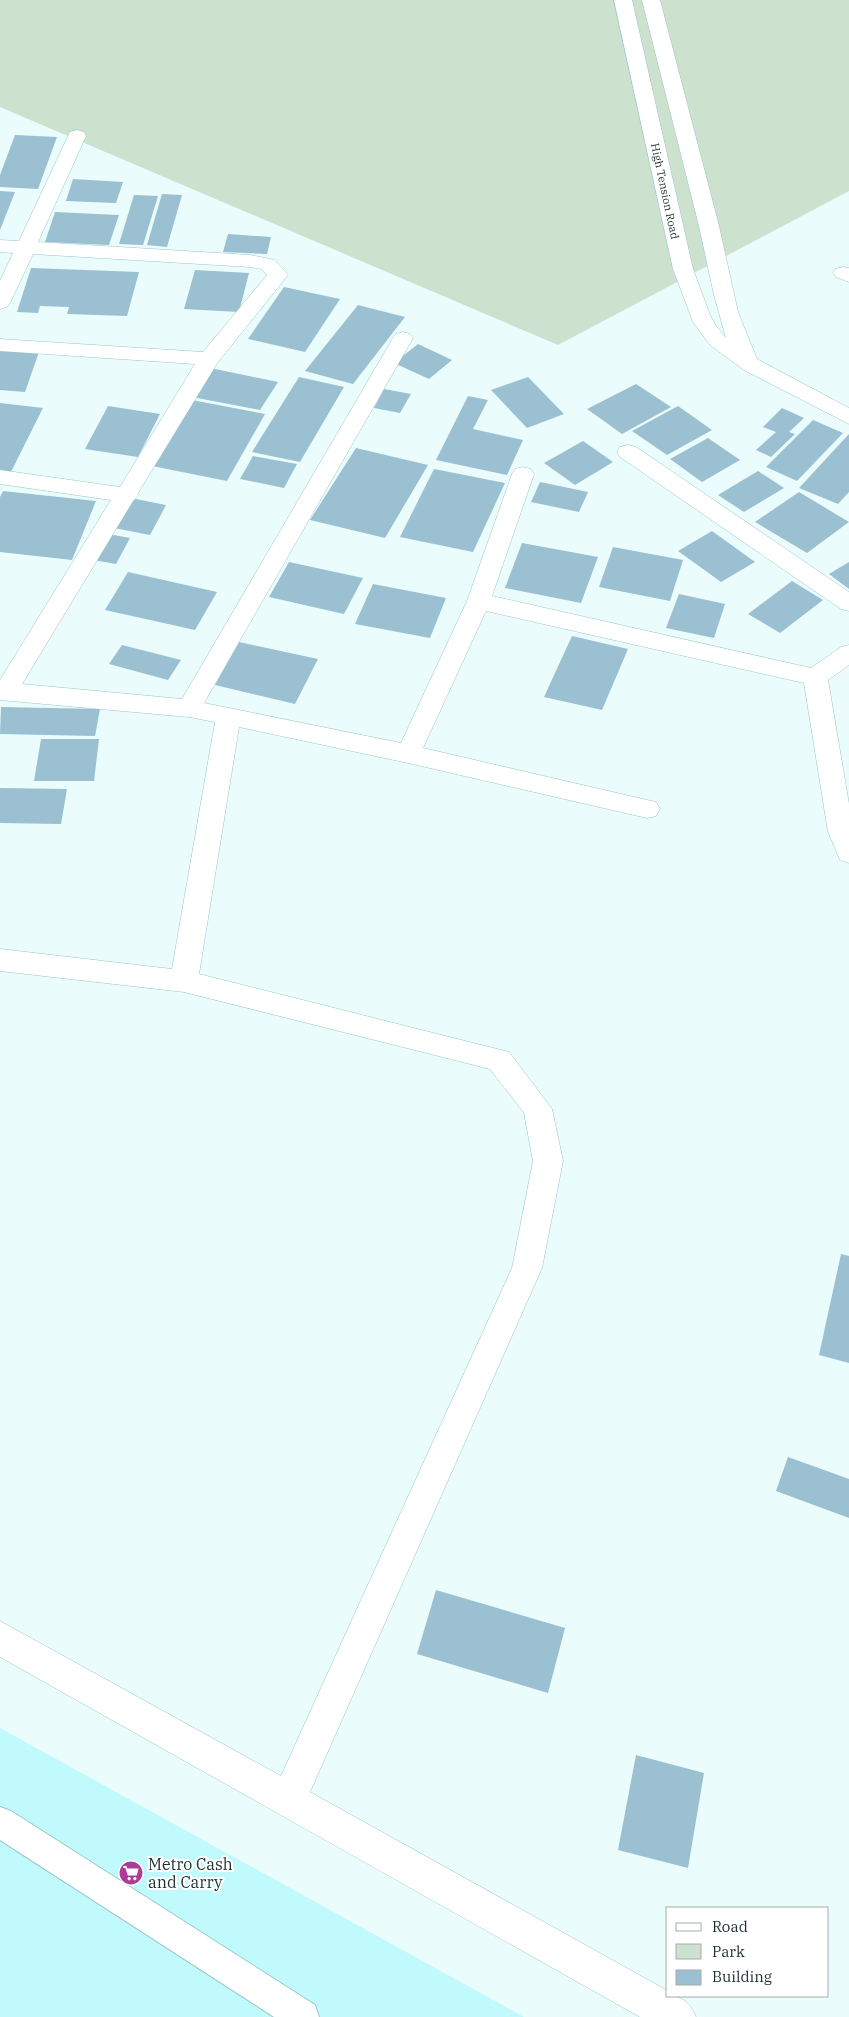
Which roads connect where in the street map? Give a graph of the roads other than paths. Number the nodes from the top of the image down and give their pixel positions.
1 (623, 0) edge
2 (651, 0) edge
3 (77, 136) dead end
4 (0, 246) edge
5 (24, 248) junction
6 (0, 303) edge
7 (403, 338) dead end
8 (0, 345) edge
9 (209, 359) junction
10 (746, 361) junction
11 (849, 417) edge
12 (628, 452) dead end
13 (523, 474) dead end
14 (0, 478) edge
15 (128, 495) junction
16 (479, 602) junction
17 (849, 603) edge
18 (849, 653) edge
19 (816, 677) junction
20 (3, 692) edge
21 (189, 708) junction
22 (229, 715) junction
23 (408, 754) junction
24 (647, 809) dead end
25 (849, 853) edge
26 (0, 960) edge
27 (184, 981) junction
28 (0, 1638) edge
29 (289, 1798) junction
30 (0, 1822) edge
31 (303, 2017) edge
32 (678, 2017) edge

1 - 10 street, High Tension Road
2 - 10 street
3 - 5 street
4 - 5 street
5 - 6 street
5 - 9 street
7 - 21 street
8 - 9 street
9 - 15 street
10 - 11 street, High Tension Road
12 - 17 street
13 - 16 street
14 - 15 street
15 - 20 street
16 - 19 street
16 - 23 street
18 - 19 street
19 - 25 street
20 - 21 street
21 - 22 street
22 - 23 street
22 - 27 street
23 - 24 street
26 - 27 street
27 - 29 street
28 - 29 street
29 - 32 street
30 - 31 lane

